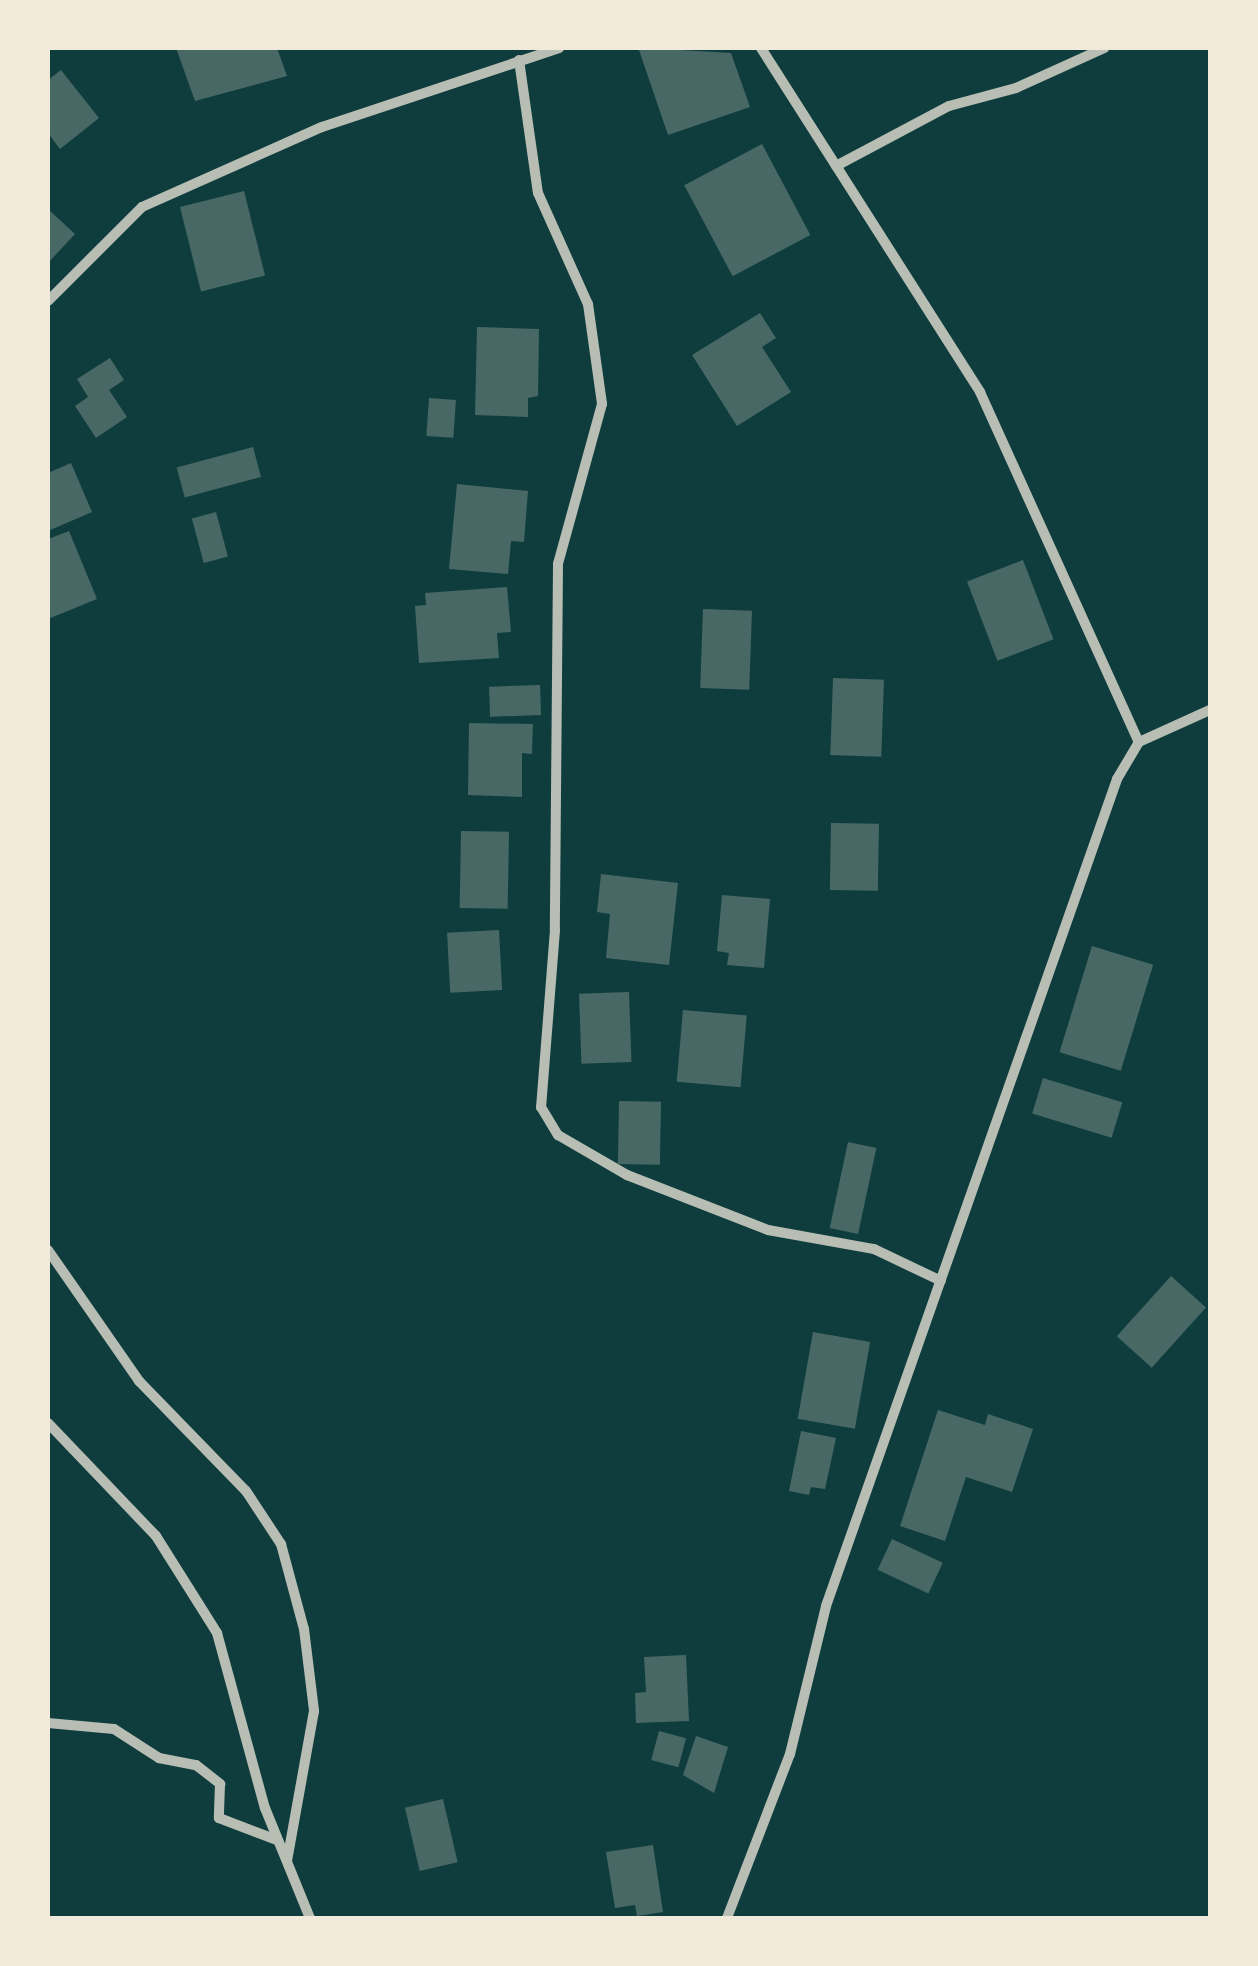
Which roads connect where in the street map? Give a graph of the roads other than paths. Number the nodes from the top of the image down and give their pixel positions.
1 (560, 48) edge
2 (761, 48) edge
3 (1104, 48) edge
4 (519, 60) junction
5 (836, 166) junction
6 (48, 301) edge
7 (1210, 710) edge
8 (1138, 742) junction
9 (48, 1250) edge
10 (941, 1280) junction
11 (48, 1422) edge
12 (48, 1722) edge
13 (277, 1840) junction
14 (287, 1861) junction
15 (310, 1918) edge
16 (727, 1918) edge

1 - 4 street
2 - 5 street
3 - 5 street
4 - 6 street
4 - 10 street
5 - 8 street
7 - 8 street
8 - 10 street
9 - 14 street
10 - 16 street
11 - 13 street
12 - 13 street
13 - 14 street
14 - 15 street

